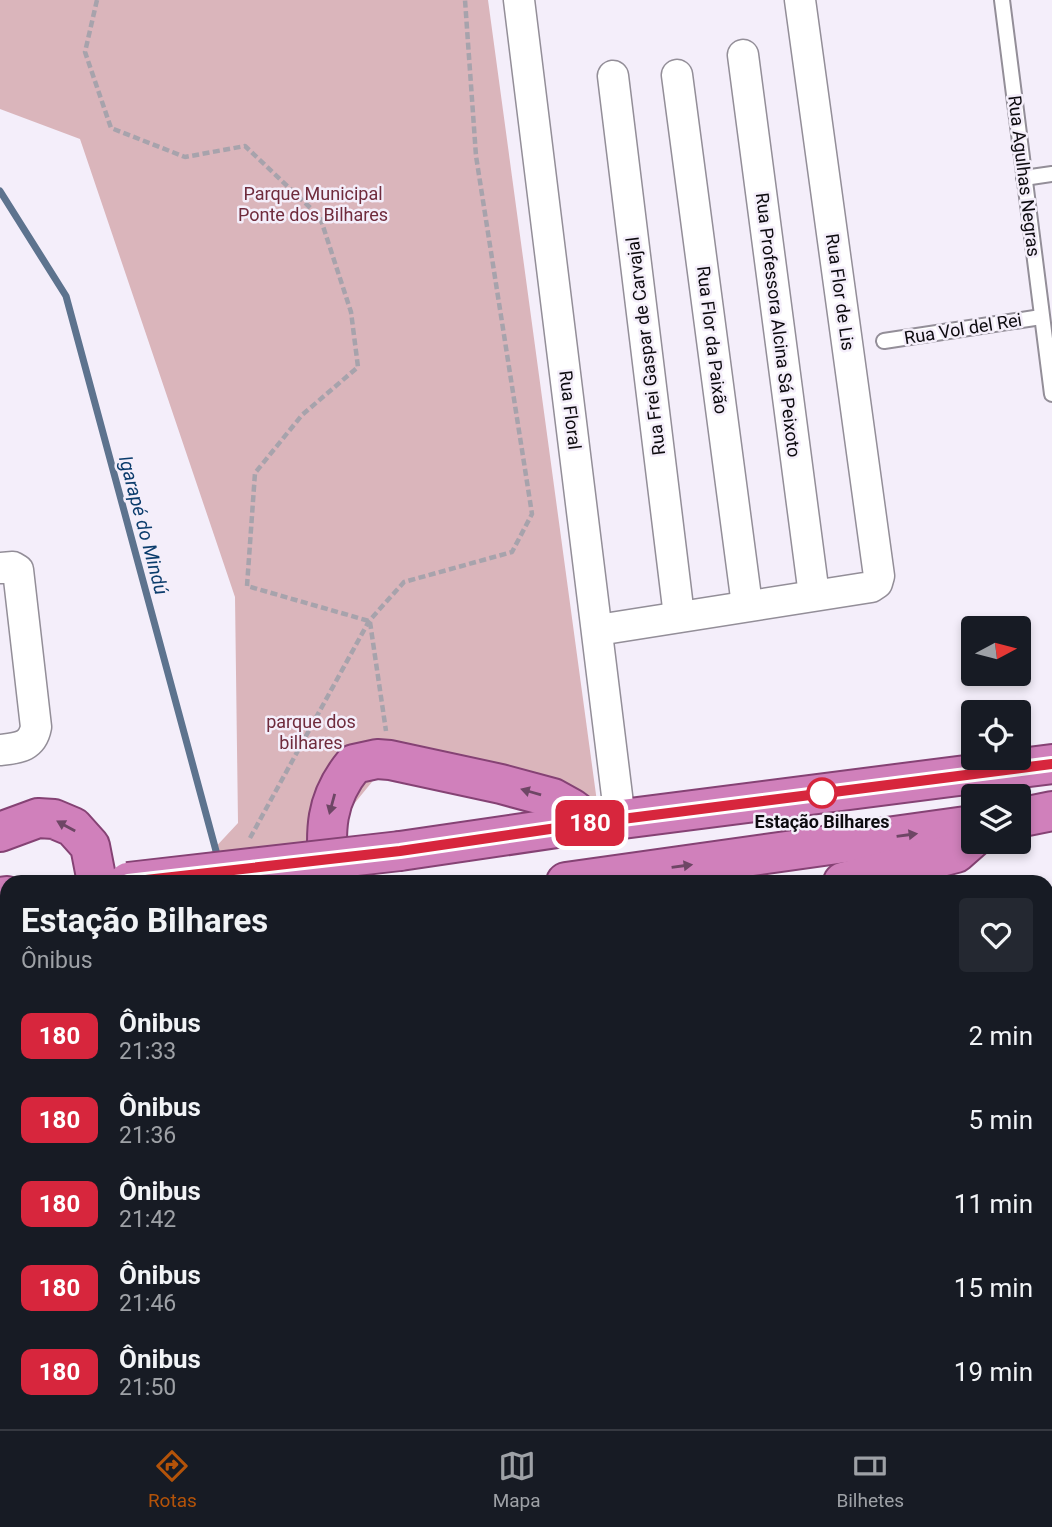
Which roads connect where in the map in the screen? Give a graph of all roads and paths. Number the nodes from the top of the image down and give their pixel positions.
1 (97, 0) edge
2 (465, 0) edge
3 (519, 0) edge
4 (800, 0) edge
5 (1002, 0) edge
6 (743, 55) dead end
7 (677, 75) dead end
8 (613, 76) dead end
9 (1052, 174) edge
10 (1024, 178) junction
11 (1041, 317) junction
12 (884, 341) dead end
13 (1049, 348) edge
14 (1052, 394) edge
15 (0, 568) edge
16 (814, 595) junction
17 (747, 605) junction
18 (679, 616) junction
19 (369, 621) junction
20 (598, 630) junction
21 (0, 750) edge
22 (390, 760) junction
23 (1052, 764) edge
24 (1052, 811) edge
25 (1031, 815) edge
26 (605, 822) junction
27 (961, 827) edge
28 (0, 832) edge
29 (244, 847) dead end
30 (961, 849) edge
31 (96, 875) edge
32 (189, 875) edge
33 (329, 875) edge
34 (616, 875) edge
35 (870, 875) edge

1 - 19 path
2 - 19 path
3 - 20 street, Rua Floral
4 - 16 street, Rua Flor de Lis
5 - 10 lane, Rua Agulhas Negras
6 - 16 street, Rua Professora Alcina Sá Peixoto
7 - 17 street, Rua Flor da Paixão
8 - 18 street, Rua Frei Gaspar de Carvajal
9 - 10 lane
10 - 11 lane, Rua Agulhas Negras
11 - 12 lane, Rua Vol del Rei
11 - 13 lane, Rua Agulhas Negras
13 - 14 lane, Rua Agulhas Negras
15 - 21 street
16 - 17 street
17 - 18 street
18 - 20 street
19 - 22 path
19 - 29 path
20 - 26 street, Rua Floral
26 -> 22 highway
22 -> 33 highway
23 - 26 highway
24 - 25 highway
26 - 32 highway, bridge
34 -> 27 highway
31 -> 28 highway
30 - 35 highway

